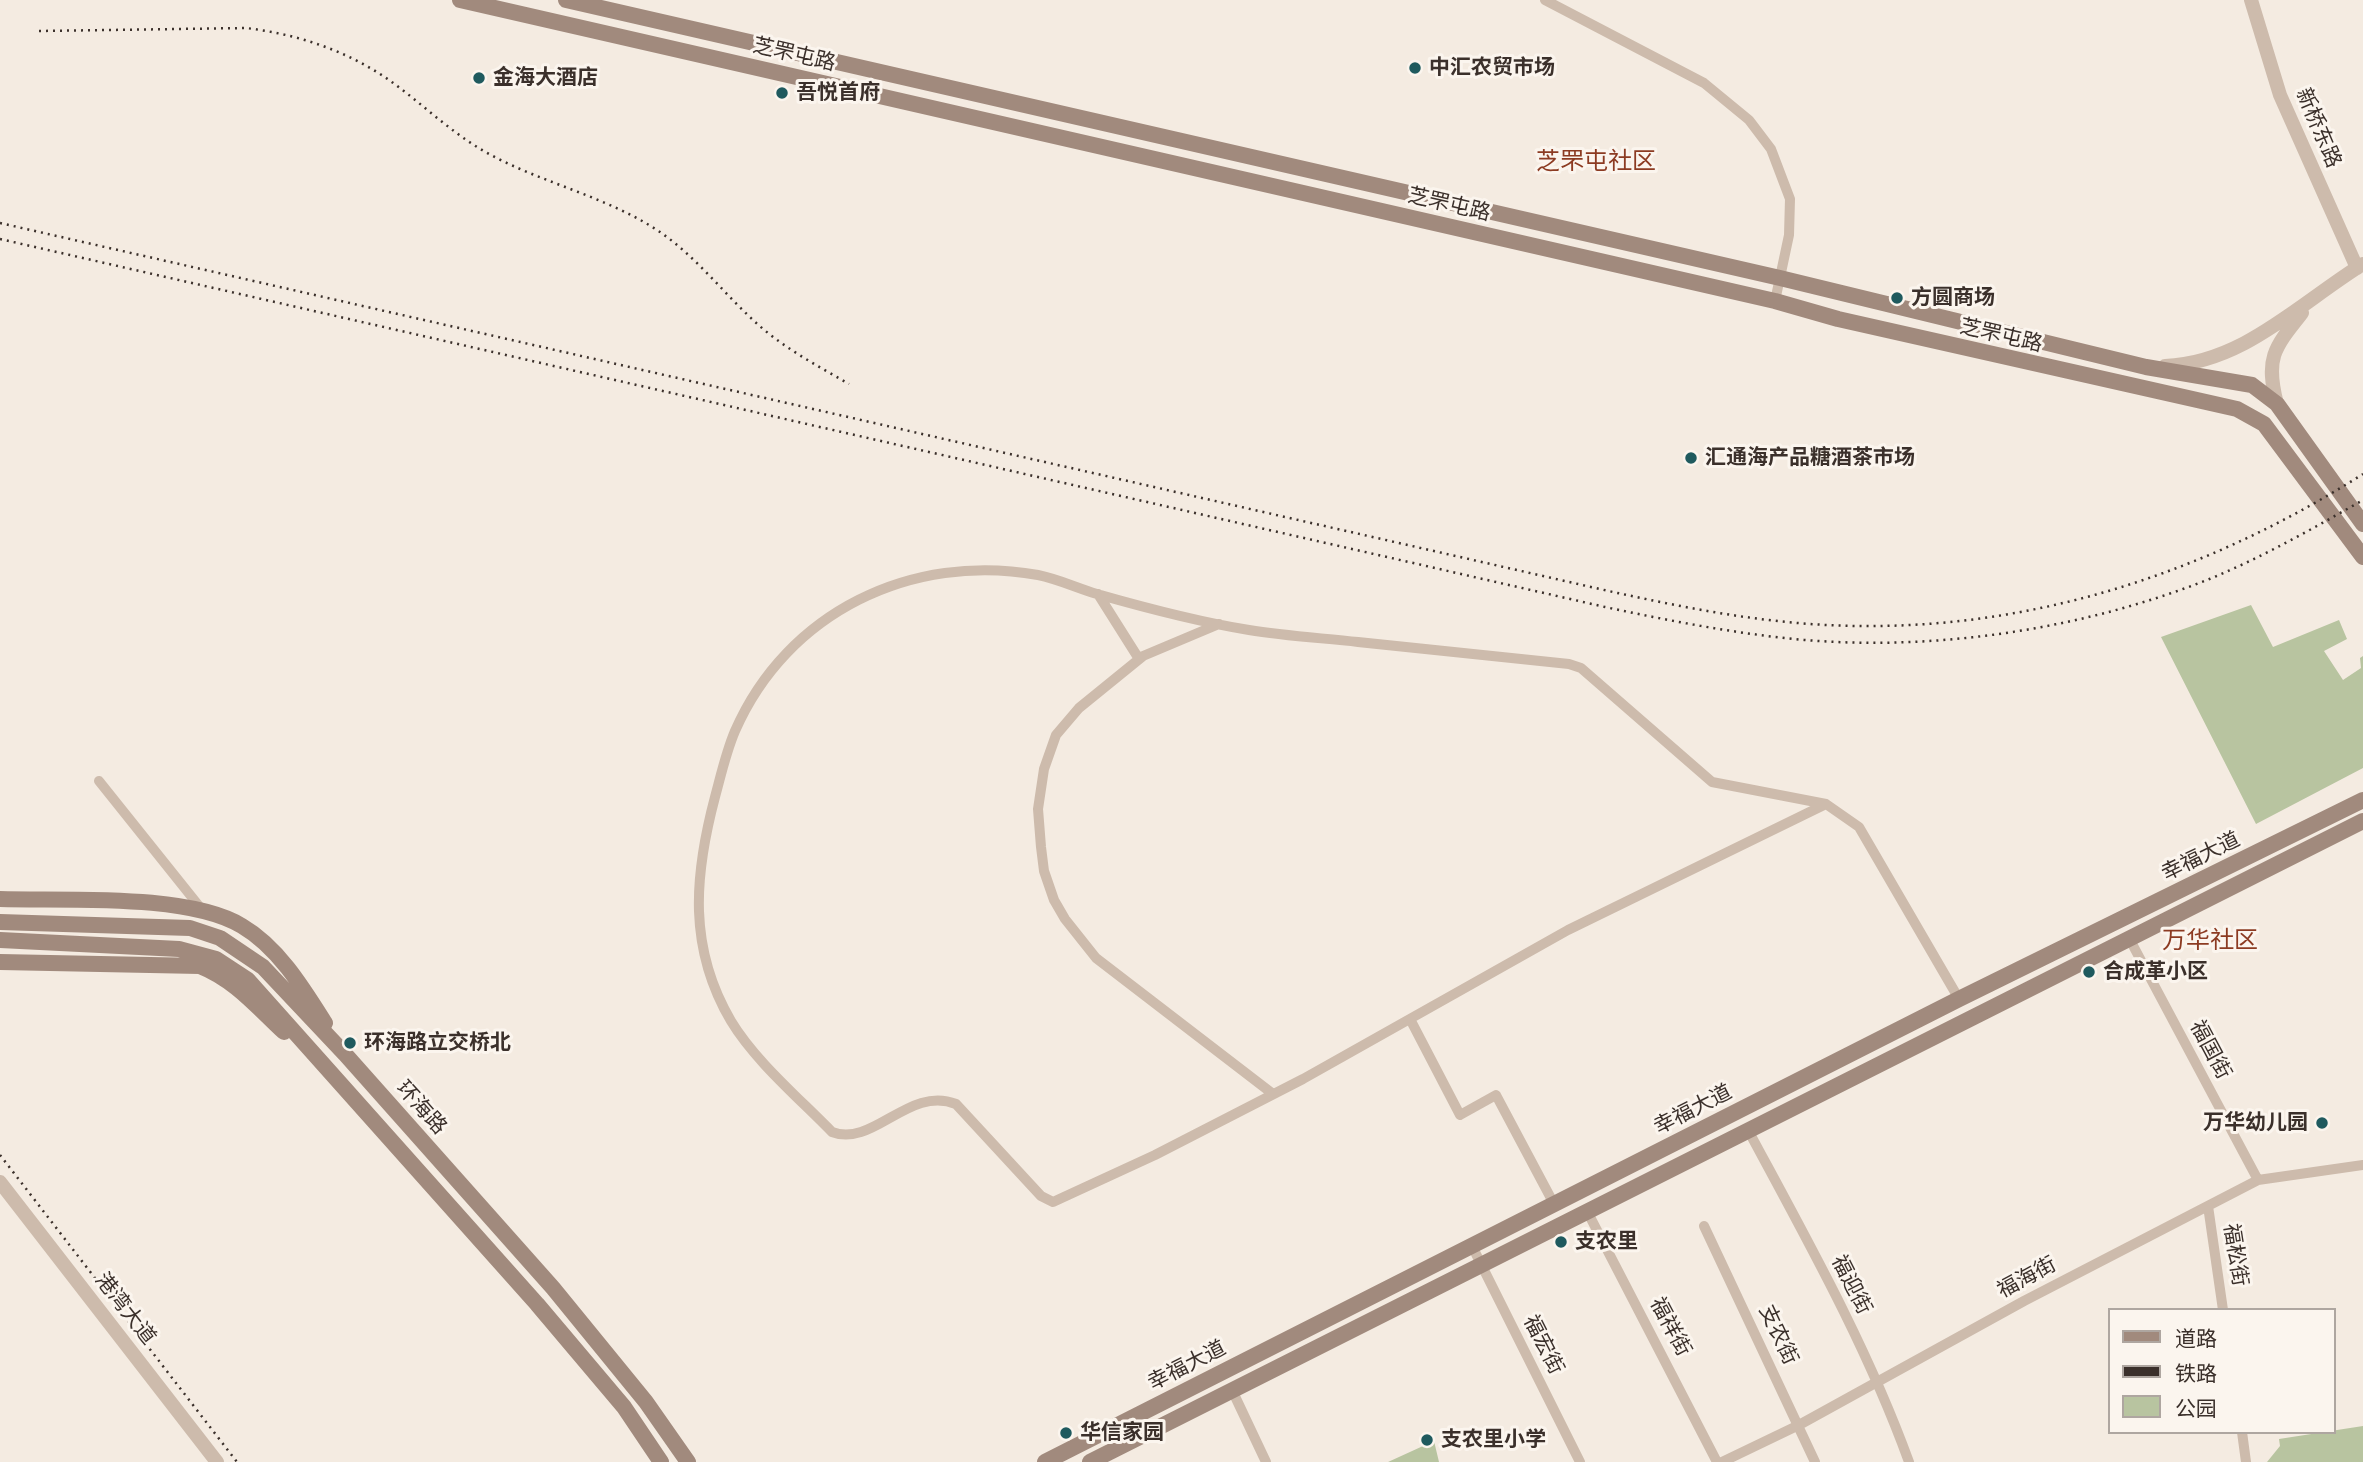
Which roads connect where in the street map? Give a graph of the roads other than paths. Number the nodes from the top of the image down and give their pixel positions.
1 (460, 0) edge
2 (566, 0) edge
3 (1545, 0) edge
4 (2251, 0) edge
5 (2360, 266) edge
6 (1780, 278) junction
7 (1775, 301) junction
8 (2312, 301) junction
9 (2146, 367) junction
10 (2277, 404) junction
11 (2363, 524) edge
12 (2363, 557) edge
13 (1098, 594) junction
14 (1220, 623) junction
15 (1139, 659) junction
16 (99, 781) dead end
17 (2363, 800) edge
18 (1826, 804) junction
19 (2363, 821) edge
20 (0, 899) edge
21 (203, 911) junction
22 (0, 922) edge
23 (2129, 938) junction
24 (0, 940) edge
25 (0, 962) edge
26 (1959, 999) junction
27 (1410, 1019) junction
28 (345, 1054) junction
29 (327, 1066) junction
30 (1273, 1094) junction
31 (1748, 1130) junction
32 (2363, 1165) edge
33 (2258, 1180) junction
34 (0, 1182) edge
35 (1554, 1204) junction
36 (2208, 1206) junction
37 (1587, 1211) junction
38 (1704, 1226) dead end
39 (1472, 1246) junction
40 (1482, 1264) junction
41 (2223, 1308) edge
42 (1877, 1382) junction
43 (1233, 1390) junction
44 (1799, 1425) junction
45 (2242, 1434) edge
46 (217, 1462) edge
47 (661, 1462) edge
48 (688, 1462) edge
49 (1045, 1462) edge
50 (1090, 1462) edge
51 (1266, 1462) edge
52 (1580, 1462) edge
53 (1717, 1462) edge
54 (1722, 1462) edge
55 (1815, 1462) edge
56 (1909, 1462) edge
57 (2246, 1462) edge

1 - 7 main road, 芝罘屯路
2 - 6 main road, 芝罘屯路
3 - 6 street
4 - 5 street, 新桥东路
5 - 8 street
6 - 7 street
6 - 9 main road, 芝罘屯路
7 - 12 main road, 芝罘屯路
8 - 9 street
8 - 10 street
9 - 10 main road, 芝罘屯路
10 - 11 main road, 芝罘屯路
13 - 14 street
13 - 15 street
13 - 30 street
14 - 15 street
14 - 18 street
15 - 30 street
16 - 21 street
17 - 26 main road, 幸福大道
18 - 26 street
18 - 27 street
19 - 23 main road, 幸福大道
20 - 21 main road
21 - 28 main road
22 - 28 main road, 环海路
23 - 31 main road, 幸福大道
23 - 33 street, 福国街
24 - 29 main road, 环海路
25 - 29 main road
26 - 35 main road, 幸福大道
27 - 30 street
27 - 35 street
28 - 48 main road, 环海路
29 - 47 main road, 环海路
31 - 37 main road, 幸福大道
31 - 42 street, 福迎街
32 - 33 street, 福海街
33 - 36 street, 福海街
34 - 46 street, 港湾大道
35 - 39 main road, 幸福大道
36 - 41 street, 福松街
36 - 42 street, 福海街
37 - 40 main road, 幸福大道
37 - 53 street, 福祥街
38 - 44 street, 支农街
39 - 40 street, 福宏街
39 - 49 main road, 幸福大道
40 - 43 main road, 幸福大道
40 - 52 street, 福宏街
42 - 44 street, 福海街
42 - 56 street, 福迎街
43 - 50 main road, 幸福大道
43 - 51 street
44 - 54 street, 福海街
44 - 55 street, 支农街
45 - 57 street

